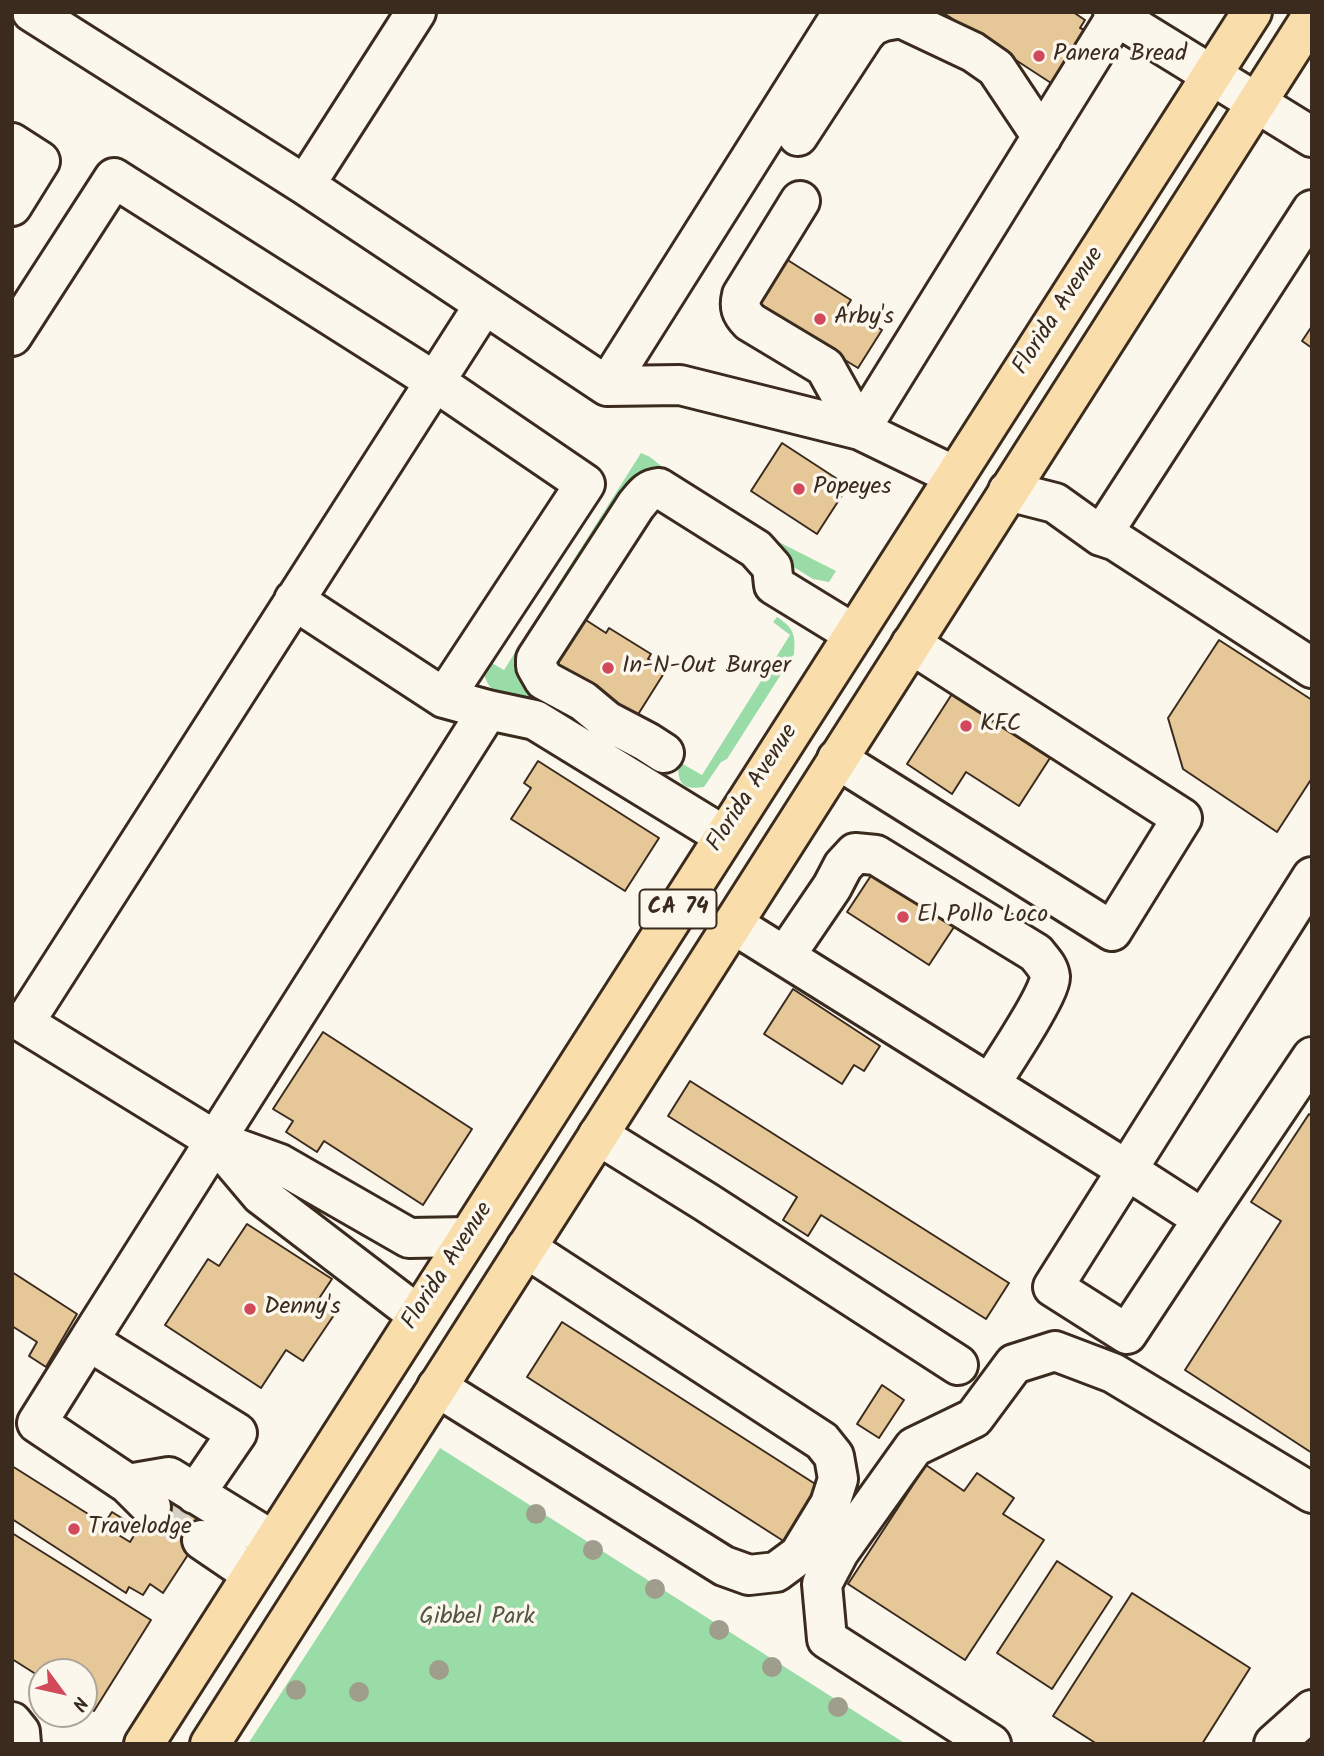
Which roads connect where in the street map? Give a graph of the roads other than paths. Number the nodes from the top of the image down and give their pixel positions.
1 (32, 12) edge
2 (416, 12) edge
3 (843, 12) edge
4 (1252, 12) edge
5 (1116, 13) edge
6 (1312, 16) edge
7 (1212, 75) junction
8 (1256, 103) junction
9 (798, 136) dead end
10 (1042, 137) junction
11 (1312, 137) edge
12 (12, 143) edge
13 (304, 185) junction
14 (800, 201) dead end
15 (12, 206) edge
16 (1312, 210) edge
17 (484, 305) junction
18 (12, 336) edge
19 (434, 381) junction
20 (607, 386) junction
21 (860, 430) junction
22 (955, 476) junction
23 (1009, 491) junction
24 (1101, 536) junction
25 (294, 600) junction
26 (854, 634) junction
27 (911, 644) junction
28 (1312, 668) edge
29 (444, 698) junction
30 (488, 710) junction
31 (664, 752) dead end
32 (837, 759) junction
33 (724, 836) junction
34 (1312, 877) edge
35 (687, 895) junction
36 (733, 924) junction
37 (785, 956) junction
38 (18, 1019) edge
39 (1312, 1057) edge
40 (990, 1084) junction
41 (598, 1135) junction
42 (216, 1141) junction
43 (1127, 1170) junction
44 (495, 1196) junction
45 (1203, 1219) junction
46 (468, 1237) junction
47 (526, 1248) junction
48 (418, 1315) junction
49 (89, 1340) junction
50 (958, 1365) dead end
51 (437, 1387) junction
52 (1312, 1493) edge
53 (195, 1494) junction
54 (202, 1540) tunnel mouth
55 (273, 1541) junction
56 (252, 1574) junction
57 (1312, 1710) edge
58 (12, 1722) edge
59 (21, 1744) edge
60 (144, 1744) edge
61 (210, 1744) edge
62 (991, 1744) edge
63 (1274, 1744) edge

1 - 13 lane
2 - 13 lane
3 - 20 lane
4 - 7 main road, Florida Avenue / CA 74
5 - 7 lane
5 - 10 lane
6 - 8 main road
7 - 8 lane
7 - 22 main road, Florida Avenue / CA 74
8 - 11 lane
8 - 23 main road
9 - 10 lane
10 - 21 lane
12 - 15 lane
13 - 17 lane
14 - 21 lane
16 - 24 lane
17 - 19 lane
17 - 20 lane
18 - 19 lane
19 - 25 lane
19 - 29 lane
20 - 21 lane
21 - 22 lane
22 - 26 main road, Florida Avenue / CA 74
23 - 24 lane
23 - 27 main road
24 - 28 lane
25 - 29 lane
25 - 38 lane
26 - 31 lane
26 - 33 main road, Florida Avenue / CA 74
27 - 32 main road
27 - 32 lane
29 - 30 lane
30 - 33 lane
30 - 42 lane
32 - 36 main road
33 - 35 main road, Florida Avenue / CA 74
34 - 43 lane
35 - 41 main road
35 - 44 main road, Florida Avenue / CA 74
36 - 37 lane
36 - 41 main road
37 - 40 lane
37 - 40 lane
38 - 42 lane
39 - 45 lane
40 - 43 lane
41 - 47 main road
41 - 50 lane
42 - 46 lane
42 - 48 lane
42 - 49 lane
43 - 45 lane
43 - 45 lane
44 - 46 main road, Florida Avenue / CA 74
44 - 51 main road
46 - 48 main road, Florida Avenue / CA 74
47 - 51 main road
47 - 51 lane
48 - 55 main road, Florida Avenue / CA 74
49 - 53 lane
49 - 53 lane
51 - 61 main road
52 - 62 lane
53 - 55 lane
54 - 56 lane
55 - 56 main road, Florida Avenue / CA 74
56 - 60 main road, Florida Avenue / CA 74
57 - 63 lane
58 - 59 lane

